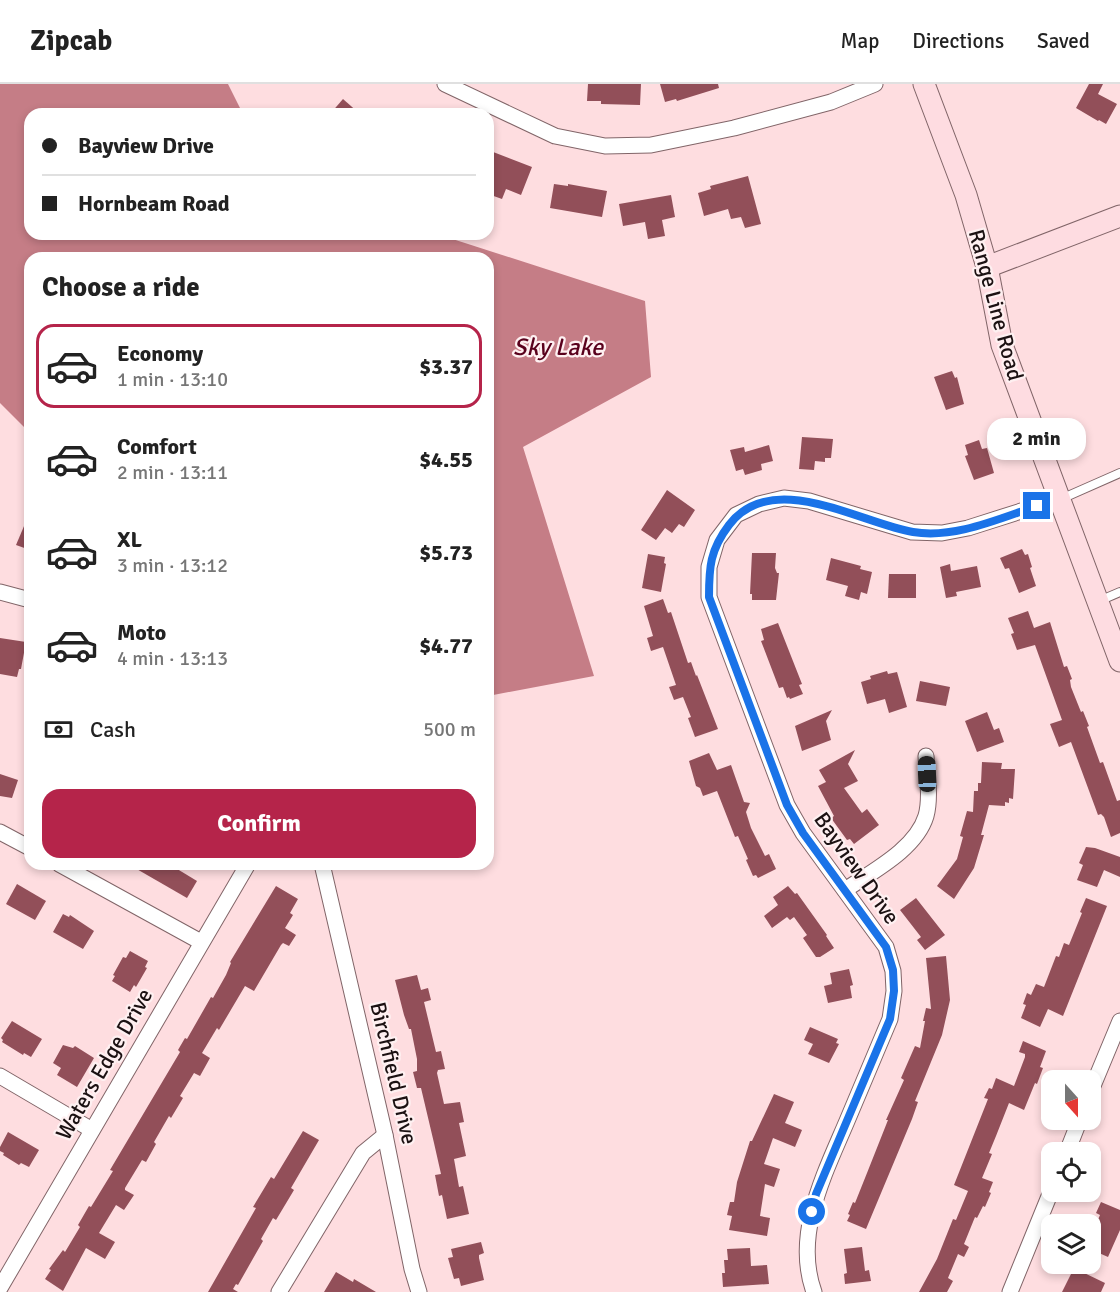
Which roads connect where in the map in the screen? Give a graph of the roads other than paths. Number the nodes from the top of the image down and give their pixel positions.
1 (445, 84) edge
2 (875, 84) edge
3 (924, 84) edge
4 (1120, 216) edge
5 (987, 267) junction
6 (1120, 473) edge
7 (1059, 499) junction
8 (0, 592) edge
9 (1120, 592) edge
10 (24, 598) edge
11 (1098, 601) junction
12 (1120, 661) edge
13 (926, 756) dead end
14 (0, 832) edge
15 (24, 845) edge
16 (70, 870) edge
17 (244, 870) edge
18 (323, 870) edge
19 (845, 890) junction
20 (201, 942) junction
21 (1120, 1020) edge
22 (1099, 1070) edge
23 (0, 1076) edge
24 (92, 1130) junction
25 (385, 1135) junction
26 (1047, 1202) edge
27 (0, 1288) edge
28 (279, 1292) edge
29 (419, 1292) edge
30 (814, 1292) edge
31 (1010, 1292) edge

1 - 2 street
3 - 5 main road, Range Line Road
4 - 5 main road
5 - 7 main road, Range Line Road
6 - 7 lane
7 - 11 main road, Range Line Road
7 - 19 street, Bayview Drive
8 - 10 street
9 - 11 lane
11 - 12 main road, Range Line Road
13 - 19 street
14 - 15 street
16 - 20 street
17 - 20 street, Waters Edge Drive
18 - 25 street, Birchfield Drive
19 - 30 street, Bayview Drive
20 - 24 street, Waters Edge Drive
21 - 22 street
23 - 24 street
24 - 27 street, Waters Edge Drive
25 - 28 street
25 - 29 street, Birchfield Drive
26 - 31 street

